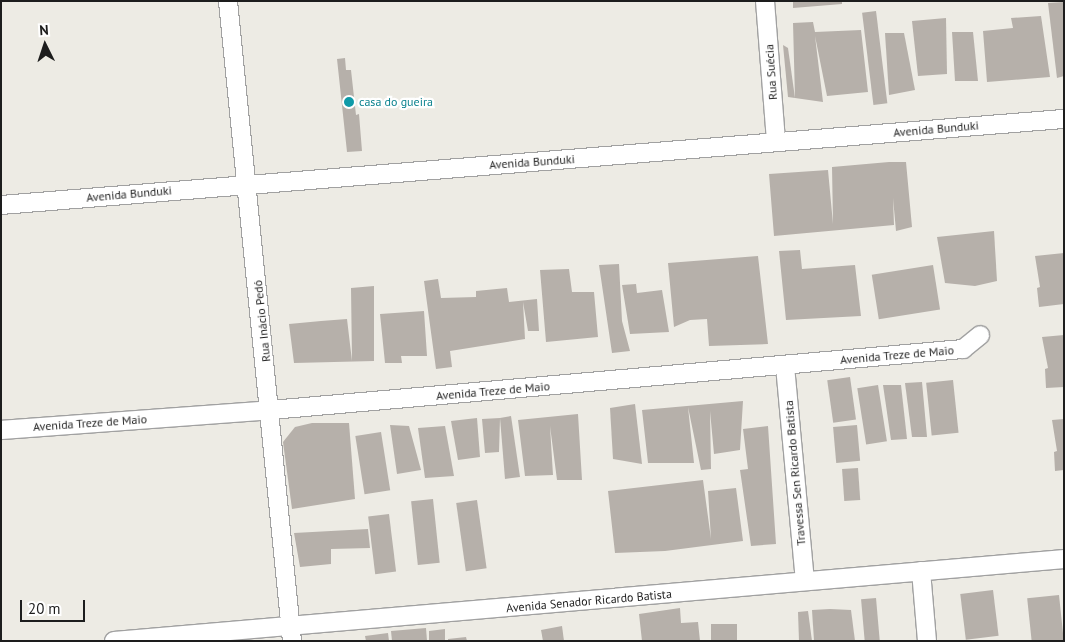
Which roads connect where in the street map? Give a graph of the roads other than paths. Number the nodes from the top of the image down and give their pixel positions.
1 (228, 1) edge
2 (765, 1) edge
3 (1064, 119) edge
4 (776, 142) junction
5 (248, 184) junction
6 (1, 205) edge
7 (980, 335) dead end
8 (785, 366) junction
9 (271, 410) junction
10 (1, 430) edge
11 (1064, 559) edge
12 (921, 571) junction
13 (805, 581) junction
14 (291, 634) edge
15 (114, 641) edge
16 (927, 641) edge

1 - 5 street, Rua Inácio Pedó
2 - 4 street, Rua Suécia
3 - 4 street, Avenida Bunduki
4 - 5 street, Avenida Bunduki
5 - 6 street, Avenida Bunduki
5 - 9 street, Rua Inácio Pedó
7 - 8 street, Avenida Treze de Maio
8 - 9 street, Avenida Treze de Maio
8 - 13 street, Travessa Sen Ricardo Batista
9 - 10 street, Avenida Treze de Maio
9 - 14 street, Rua Inácio Pedó
11 - 12 street, Avenida Senador Ricardo Batista
12 - 13 street, Avenida Senador Ricardo Batista
12 - 16 street
13 - 14 street, Avenida Senador Ricardo Batista
14 - 15 street, Avenida Senador Ricardo Batista

